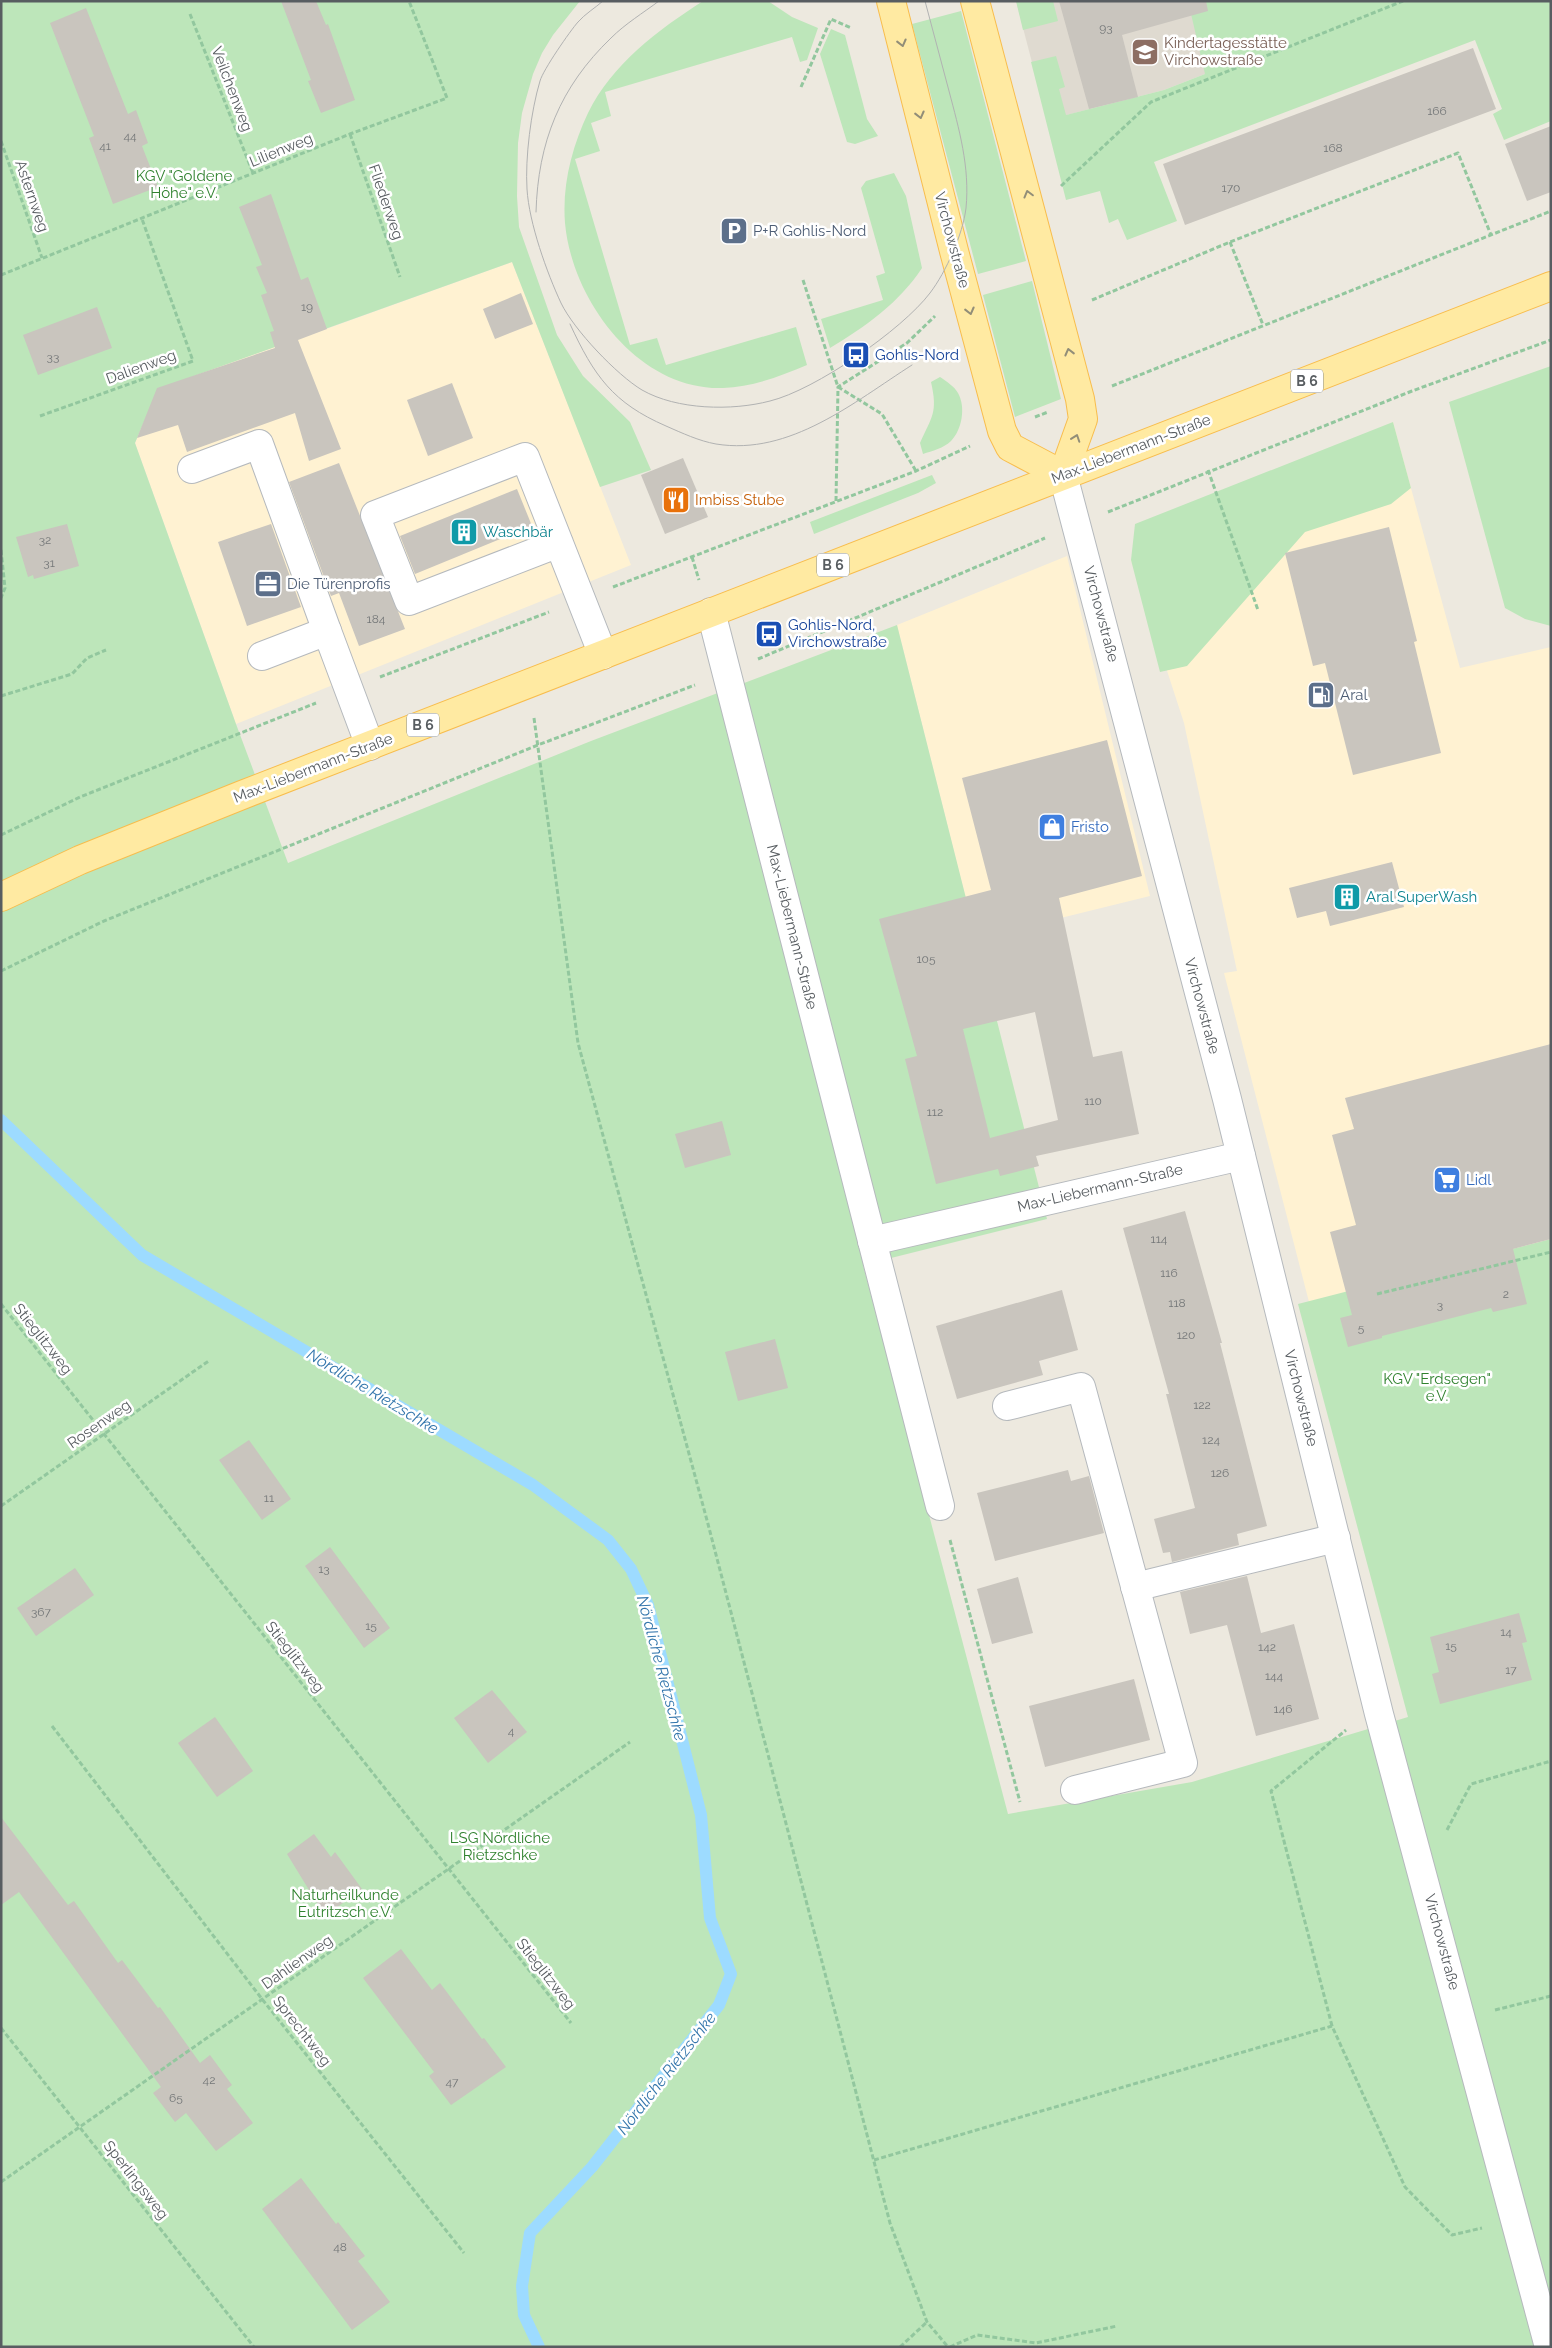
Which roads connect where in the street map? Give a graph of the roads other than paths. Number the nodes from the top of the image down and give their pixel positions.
1 (891, 1) edge
2 (975, 1) edge
3 (1551, 286) edge
4 (192, 469) dead end
5 (1063, 475) junction
6 (558, 543) junction
7 (710, 612) junction
8 (327, 632) junction
9 (603, 655) junction
10 (262, 656) dead end
11 (370, 746) junction
12 (1, 897) edge
13 (1240, 1156) junction
14 (872, 1242) junction
15 (1007, 1406) dead end
16 (940, 1506) road end
17 (1336, 1538) junction
18 (1136, 1587) junction
19 (1075, 1790) dead end
20 (1549, 2347) edge

1 -> 5 main road, Virchowstraße
5 -> 2 main road
3 - 5 main road, Max-Liebermann-Straße / B 6
4 - 8 street
5 - 7 main road, Max-Liebermann-Straße / B 6
5 - 13 street, Virchowstraße
6 - 6 street
6 - 9 street
7 - 9 main road, Max-Liebermann-Straße / B 6
7 - 14 street, Max-Liebermann-Straße
8 - 10 street
8 - 11 street
9 - 11 main road, Max-Liebermann-Straße / B 6
11 - 12 main road, Max-Liebermann-Straße / B 6
13 - 14 street, Max-Liebermann-Straße
13 - 17 street, Virchowstraße
14 - 16 street, Max-Liebermann-Straße
15 - 18 street
17 - 18 street
17 - 20 street, Virchowstraße
18 - 19 street

